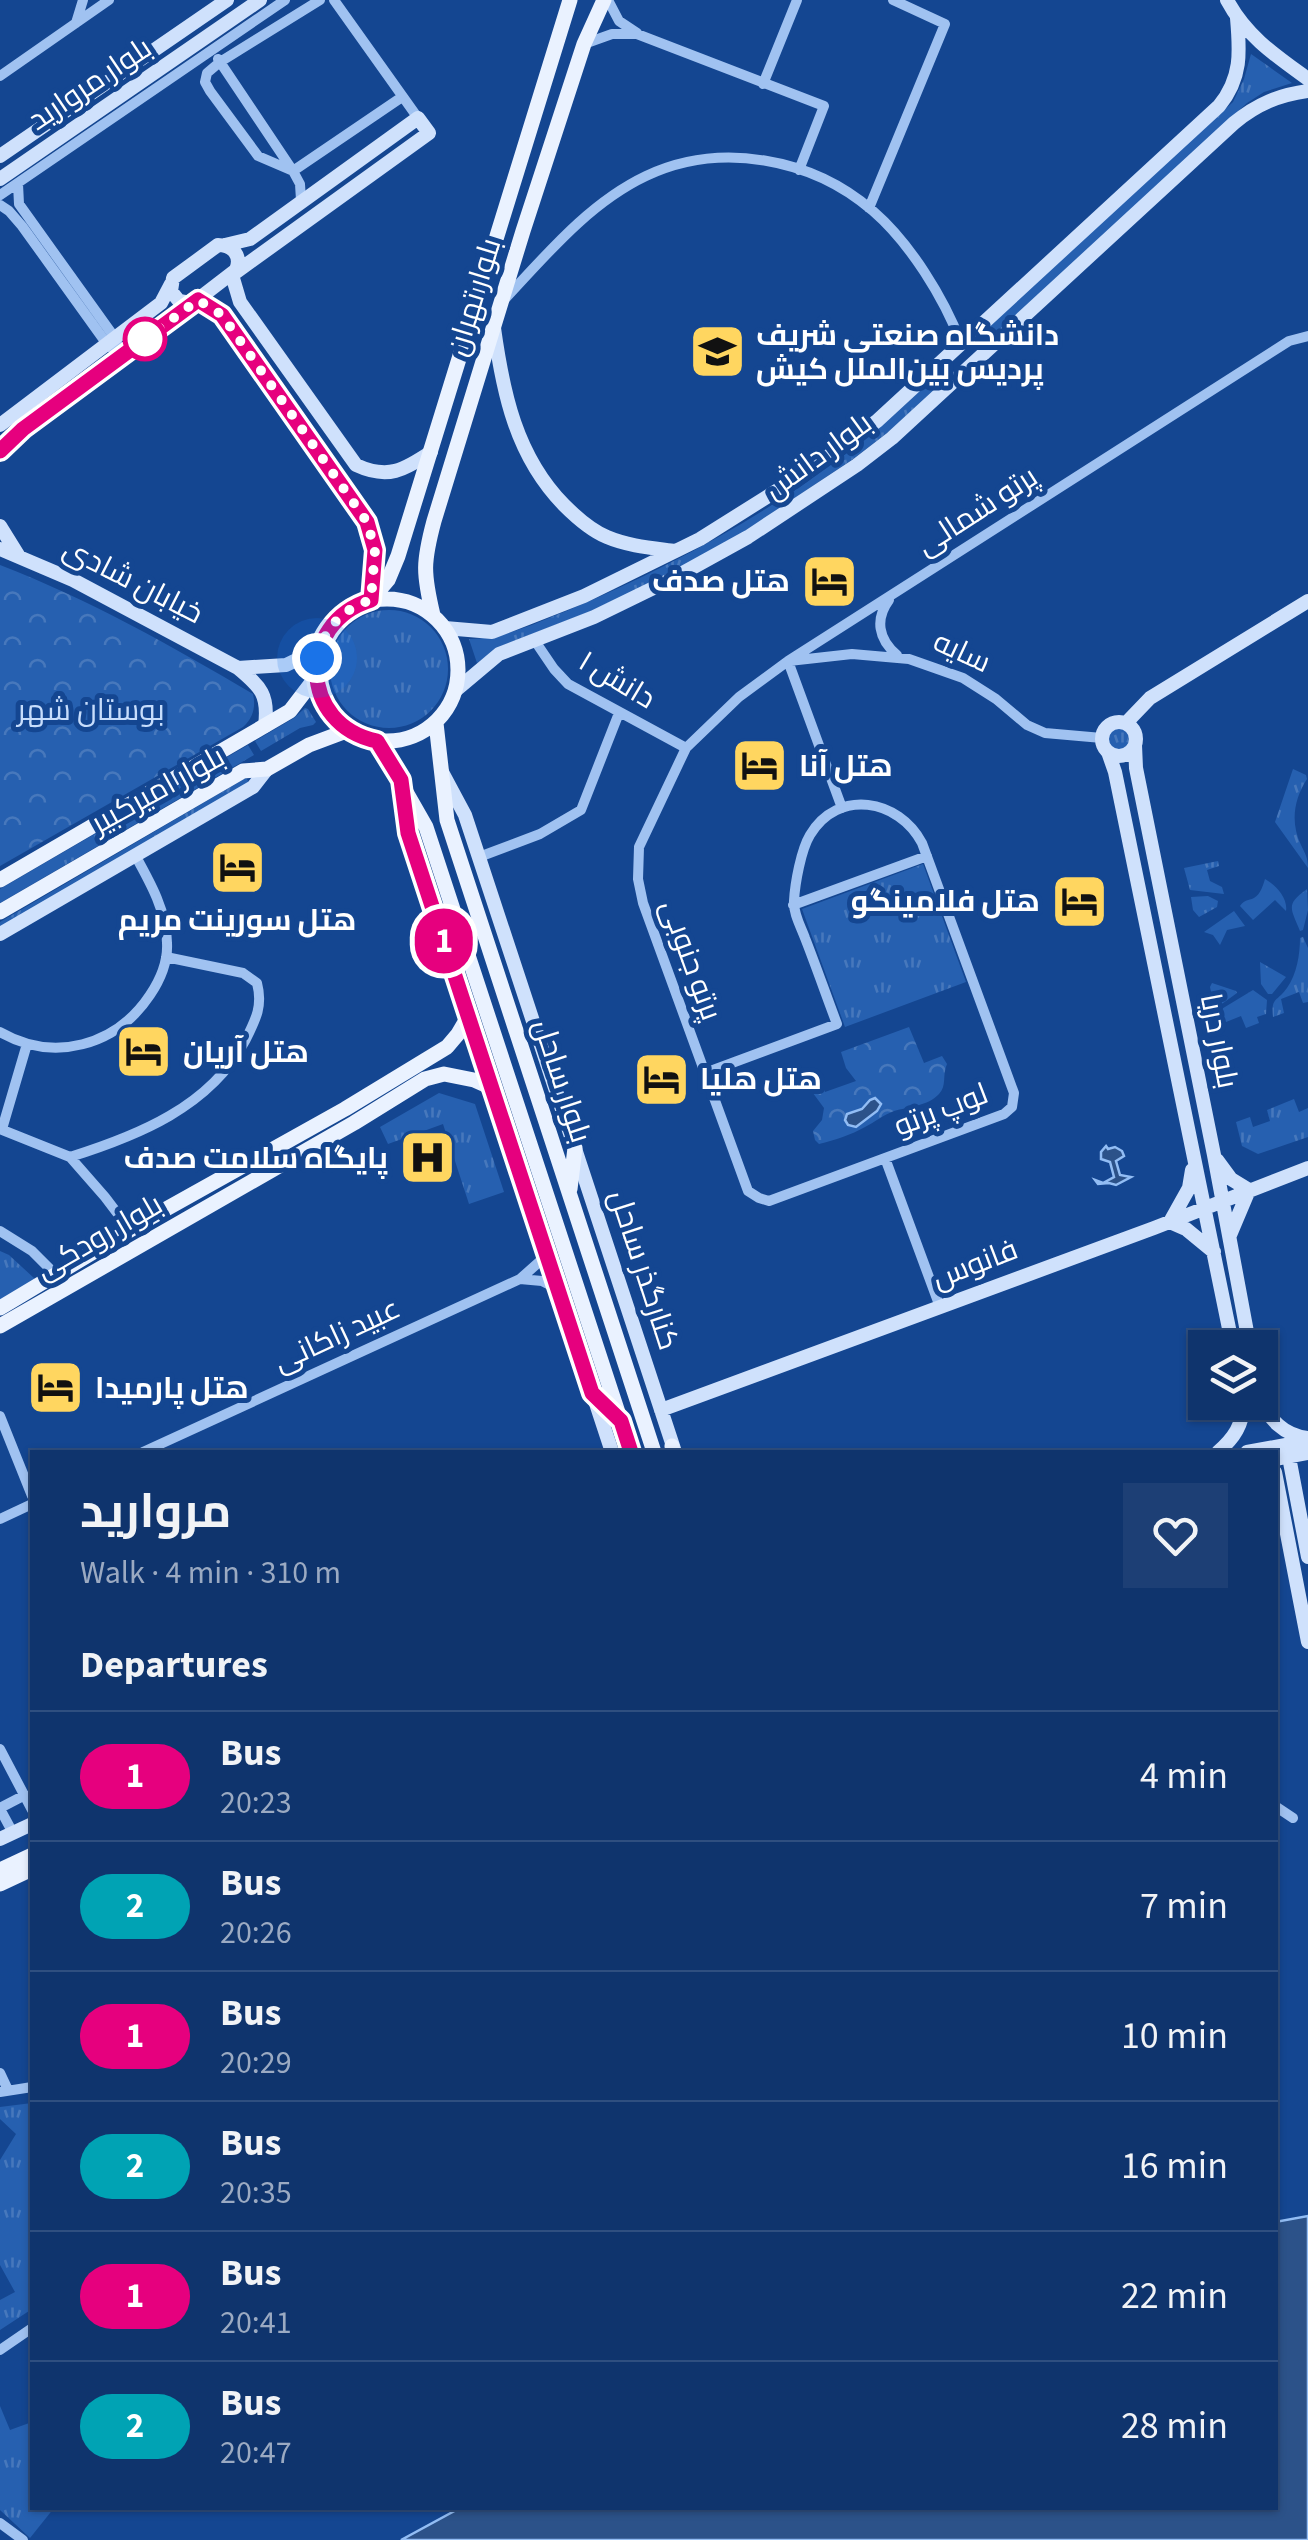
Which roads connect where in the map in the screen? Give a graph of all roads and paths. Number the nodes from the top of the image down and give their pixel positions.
1 (83, 0) edge
2 (109, 0) edge
3 (227, 0) edge
4 (260, 0) edge
5 (285, 0) edge
6 (320, 0) edge
7 (334, 0) edge
8 (570, 0) edge
9 (606, 0) edge
10 (797, 0) edge
11 (894, 0) edge
12 (1227, 0) edge
13 (1238, 18) junction
14 (76, 23) junction
15 (638, 34) junction
16 (584, 44) junction
17 (211, 50) junction
18 (220, 62) junction
19 (0, 76) edge
20 (1308, 79) edge
21 (763, 84) junction
22 (1308, 90) edge
23 (402, 96) junction
24 (418, 118) junction
25 (0, 156) edge
26 (294, 170) junction
27 (800, 170) junction
28 (0, 179) edge
29 (18, 184) junction
30 (0, 194) edge
31 (302, 200) junction
32 (9, 207) edge
33 (869, 208) junction
34 (224, 245) junction
35 (232, 275) junction
36 (171, 284) junction
37 (198, 300) junction
38 (500, 304) junction
39 (494, 326) junction
40 (1308, 336) edge
41 (110, 341) junction
42 (961, 343) junction
43 (122, 356) junction
44 (976, 360) junction
45 (0, 425) edge
46 (0, 451) edge
47 (431, 452) junction
48 (0, 526) edge
49 (0, 548) edge
50 (676, 551) junction
51 (18, 556) junction
52 (894, 594) junction
53 (371, 600) junction
54 (1308, 601) edge
55 (432, 615) junction
56 (445, 628) junction
57 (535, 641) junction
58 (319, 649) junction
59 (902, 658) junction
60 (788, 661) junction
61 (238, 668) junction
62 (316, 677) junction
63 (455, 691) junction
64 (620, 713) junction
65 (436, 722) junction
66 (1126, 723) junction
67 (264, 726) junction
68 (349, 730) junction
69 (377, 741) junction
70 (1105, 745) junction
71 (1135, 745) junction
72 (686, 748) junction
73 (440, 767) junction
74 (267, 769) junction
75 (401, 780) junction
76 (842, 808) junction
77 (135, 855) junction
78 (479, 856) junction
79 (927, 856) junction
80 (0, 880) edge
81 (793, 905) junction
82 (0, 912) edge
83 (0, 934) edge
84 (166, 957) junction
85 (468, 1017) junction
86 (0, 1032) edge
87 (27, 1044) junction
88 (439, 1052) junction
89 (705, 1073) junction
90 (444, 1074) junction
91 (492, 1088) junction
92 (1, 1129) edge
93 (575, 1148) junction
94 (1214, 1155) junction
95 (70, 1157) junction
96 (886, 1158) junction
97 (1194, 1159) junction
98 (1308, 1168) edge
99 (1249, 1190) junction
100 (748, 1191) joint
101 (569, 1193) junction
102 (1222, 1201) junction
103 (1204, 1208) junction
104 (1170, 1222) junction
105 (0, 1230) edge
106 (130, 1230) junction
107 (1228, 1240) junction
108 (1214, 1252) junction
109 (547, 1255) junction
110 (56, 1276) junction
111 (520, 1279) junction
112 (558, 1289) junction
113 (940, 1307) junction
114 (0, 1308) edge
115 (0, 1326) edge
116 (1229, 1330) edge
117 (1246, 1330) edge
118 (592, 1393) junction
119 (660, 1410) junction
120 (0, 1416) edge
121 (1242, 1420) edge
122 (1273, 1420) edge
123 (621, 1421) junction
124 (1308, 1439) edge
125 (147, 1450) edge
126 (611, 1450) edge
127 (630, 1450) edge
128 (653, 1450) edge
129 (673, 1450) edge
130 (1220, 1450) edge
131 (1256, 1450) edge
132 (1308, 1453) edge
133 (1282, 1458) edge
134 (1278, 1481) edge
135 (30, 1491) edge
136 (30, 1505) edge
137 (0, 1519) edge
138 (1302, 1556) edge
139 (1308, 1642) edge
140 (0, 1749) edge
141 (25, 1795) junction
142 (30, 1806) edge
143 (1278, 1808) edge
144 (0, 1809) edge
145 (1294, 1818) dead end
146 (30, 1825) edge
147 (6, 1836) edge
148 (30, 1856) edge
149 (30, 1869) edge
150 (0, 1870) edge
151 (0, 1884) edge
152 (0, 2073) edge
153 (30, 2088) edge
154 (4, 2091) edge
155 (30, 2329) edge
156 (0, 2350) edge
157 (0, 2524) edge
158 (23, 2540) edge

1 - 14 street
2 - 14 street
3 - 25 street, بلوار مروارید
4 - 28 street, بلوار مروارید
5 - 17 street
6 - 18 street
7 - 23 street
8 - 47 main road, بلوار تهران
9 - 15 street
9 - 16 main road, بلوار تهران
10 - 21 street
11 - 33 street
12 - 13 street
13 - 20 street
13 - 42 street, بلوار دانش
14 - 19 street
15 - 16 street
15 - 21 street
16 - 38 main road, بلوار تهران
17 - 18 street
17 - 29 street
18 - 26 street
18 - 26 street
21 - 27 street
22 - 44 street, بلوار دانش
23 - 24 street
23 - 26 street
24 - 31 street
24 - 35 street
26 - 31 street
27 - 33 street
27 - 38 street
29 - 30 street
29 - 32 street
31 - 34 street
32 - 41 street
33 - 42 street
34 - 35 street
34 - 36 street
35 - 37 street
35 - 47 street
36 - 37 street
36 - 41 street
37 - 43 street
37 - 53 street
38 - 39 main road, بلوار تهران
39 - 50 street
39 - 55 main road, بلوار تهران
40 - 52 street, پرتو شمالی
41 - 43 street
41 - 45 street
42 - 44 street
42 - 50 street, بلوار دانش
43 - 46 street
44 - 57 street, بلوار دانش
47 - 53 main road, بلوار تهران
48 - 51 street
49 - 51 street, خیابان شادی
50 - 56 street, بلوار دانش
51 - 61 street, خیابان شادی
52 - 59 street
52 - 60 street, پرتو شمالی
53 - 55 main road
53 - 58 main road
54 - 66 street
55 - 56 main road
56 - 63 main road
57 - 63 street, بلوار دانش
57 - 64 street, دانش ۱
58 - 61 street
58 - 62 main road
59 - 60 street, سایه
59 - 70 street, سایه
60 - 72 street, پرتو شمالی
60 - 76 street
61 - 67 street, خیابان شادی
62 - 67 main road, بلوار امیرکبیر
62 - 68 main road
63 - 65 main road
64 - 72 street, دانش ۱
64 - 78 street
65 - 69 main road
65 - 73 main road, بلوار ساحل
66 - 70 street
66 - 71 street
67 - 80 main road, بلوار امیرکبیر
68 - 69 main road
68 - 74 main road, بلوار امیرکبیر
69 - 75 main road, بلوار ساحل
70 - 71 street
70 - 97 street, بلوار دریا
71 - 94 street, بلوار دریا
72 - 89 street, پرتو جنوبی
73 - 78 street, کنارگذر ساحل
73 - 101 main road, بلوار ساحل
74 - 77 street
74 - 82 main road, بلوار امیرکبیر
75 - 85 street
75 - 123 main road, بلوار ساحل
76 - 79 street, لوپ پرتو
76 - 81 street
77 - 83 street
77 - 84 street
78 - 93 street, کنارگذر ساحل
79 - 81 street
79 - 96 street, لوپ پرتو
81 - 89 street
84 - 87 street
84 - 95 street
85 - 88 main road, بلوار رودکی
85 - 91 street
86 - 87 street
87 - 92 street
88 - 90 main road
88 - 106 main road, بلوار رودکی
89 - 100 street, پرتو جنوبی
90 - 91 main road
90 - 115 main road, بلوار رودکی
91 - 109 street
92 - 95 street
93 - 101 main road
93 - 119 street, کنارگذر ساحل
94 - 99 street
94 - 102 street, بلوار دریا
95 - 106 street
96 - 100 street, لوپ پرتو
96 - 113 street
97 - 103 street, بلوار دریا
97 - 104 street
98 - 99 street, فانوس
99 - 102 street, فانوس
99 - 107 street
101 - 128 main road, بلوار ساحل
102 - 103 street, فانوس
102 - 107 street, بلوار دریا
103 - 104 street, فانوس
103 - 108 street, بلوار دریا
104 - 108 street
104 - 113 street, فانوس
105 - 110 street
106 - 110 main road, بلوار رودکی
107 - 117 street, بلوار دریا
108 - 116 street, بلوار دریا
109 - 111 street, عبید زاکانی
109 - 112 street
110 - 114 main road, بلوار رودکی
111 - 112 street
111 - 125 street, عبید زاکانی
112 - 118 street
113 - 119 street, فانوس
118 - 123 main road
118 - 126 street
119 - 129 street, کنارگذر ساحل
120 - 135 street
121 - 130 street
122 - 124 street
123 - 127 main road, بلوار ساحل
124 - 131 street
132 - 133 street
133 - 138 street
134 - 138 street
136 - 137 street
138 - 139 street
140 - 141 street
141 - 142 street
141 - 144 street
143 - 145 street
144 - 147 street
146 - 147 street
148 - 150 main road
149 - 151 main road
152 - 154 street
153 - 154 street
155 - 156 street
157 - 158 street

